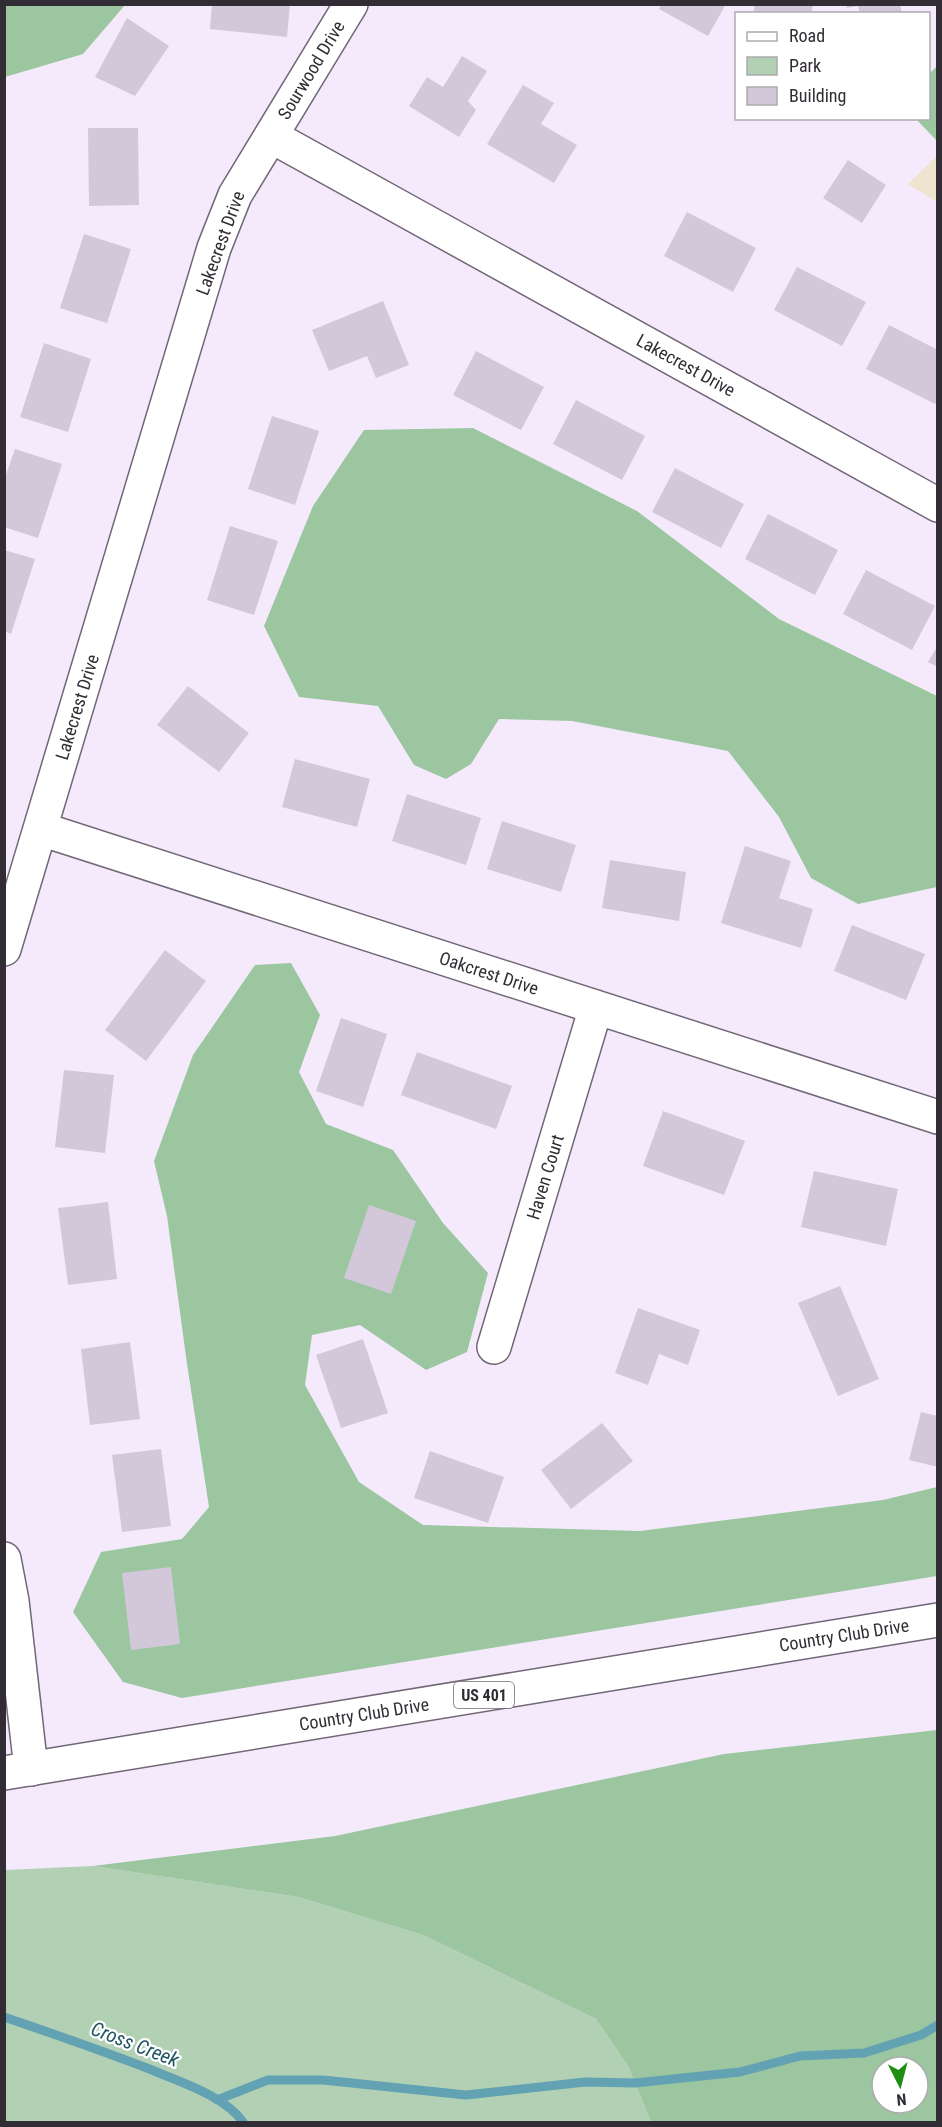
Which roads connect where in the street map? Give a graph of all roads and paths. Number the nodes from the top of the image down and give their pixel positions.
1 (351, 4) edge
2 (271, 136) junction
3 (938, 505) edge
4 (41, 829) junction
5 (4, 949) edge
6 (596, 1007) junction
7 (938, 1118) edge
8 (494, 1347) dead end
9 (4, 1559) edge
10 (938, 1620) edge
11 (18, 1771) edge

1 - 2 street, Sourwood Drive
2 - 3 street, Lakecrest Drive
2 - 4 street, Lakecrest Drive
4 - 5 street, Lakecrest Drive
4 - 6 street, Oakcrest Drive
6 - 7 street, Oakcrest Drive
6 - 8 street, Haven Court
9 - 11 street
10 - 11 street, Country Club Drive / US 401

